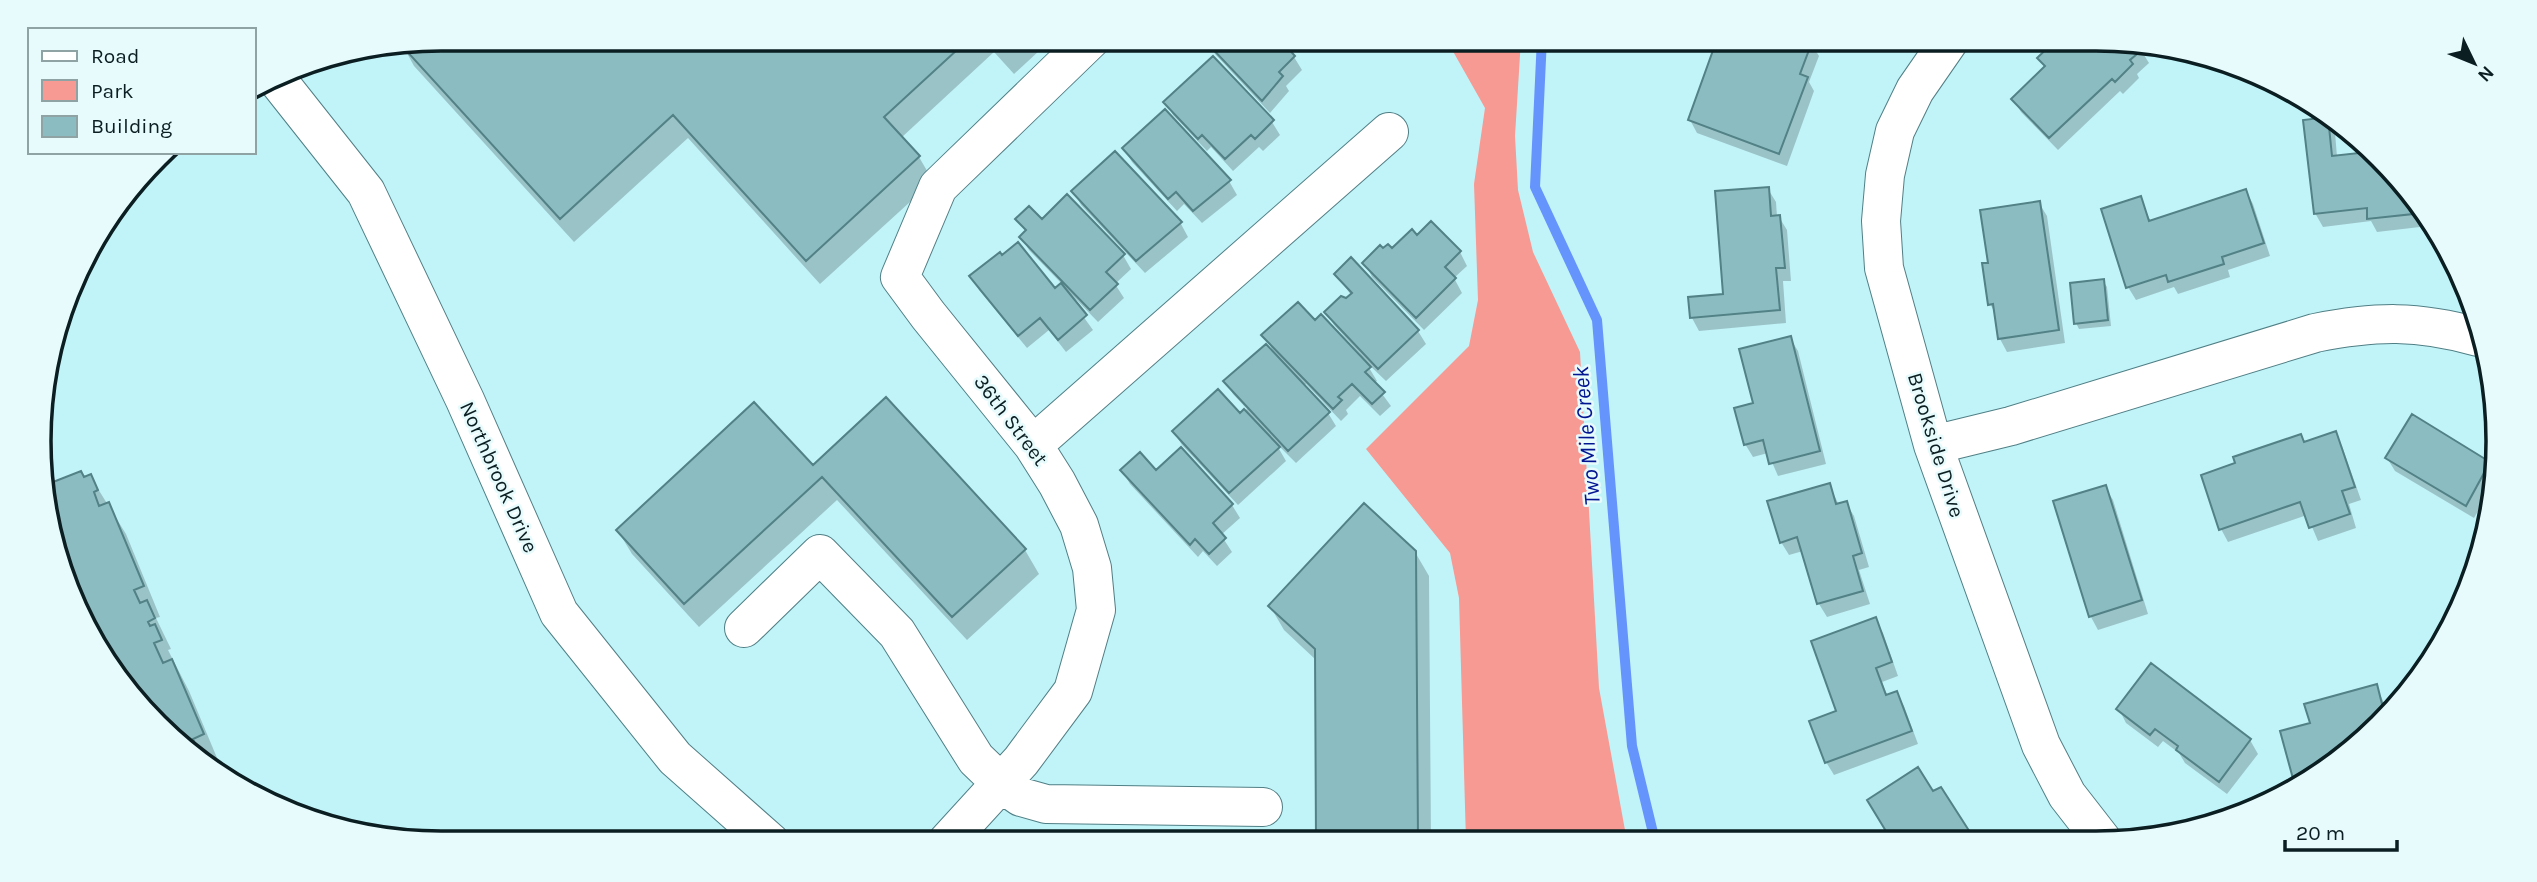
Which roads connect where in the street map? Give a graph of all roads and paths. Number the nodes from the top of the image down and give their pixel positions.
1 (1079, 51) edge
2 (1942, 51) edge
3 (281, 85) edge
4 (1389, 132) dead end
5 (2472, 335) edge
6 (1032, 445) junction
7 (1933, 445) junction
8 (744, 628) dead end
9 (1001, 783) junction
10 (1263, 807) dead end
11 (757, 831) edge
12 (957, 831) edge
13 (2095, 831) edge

1 - 6 street, 36th Street
2 - 7 street, Brookside Drive
3 - 11 street, Northbrook Drive
4 - 6 street
5 - 7 street
6 - 9 street, 36th Street
7 - 13 street, Brookside Drive
8 - 9 street
9 - 10 street
9 - 12 street, 36th Street

